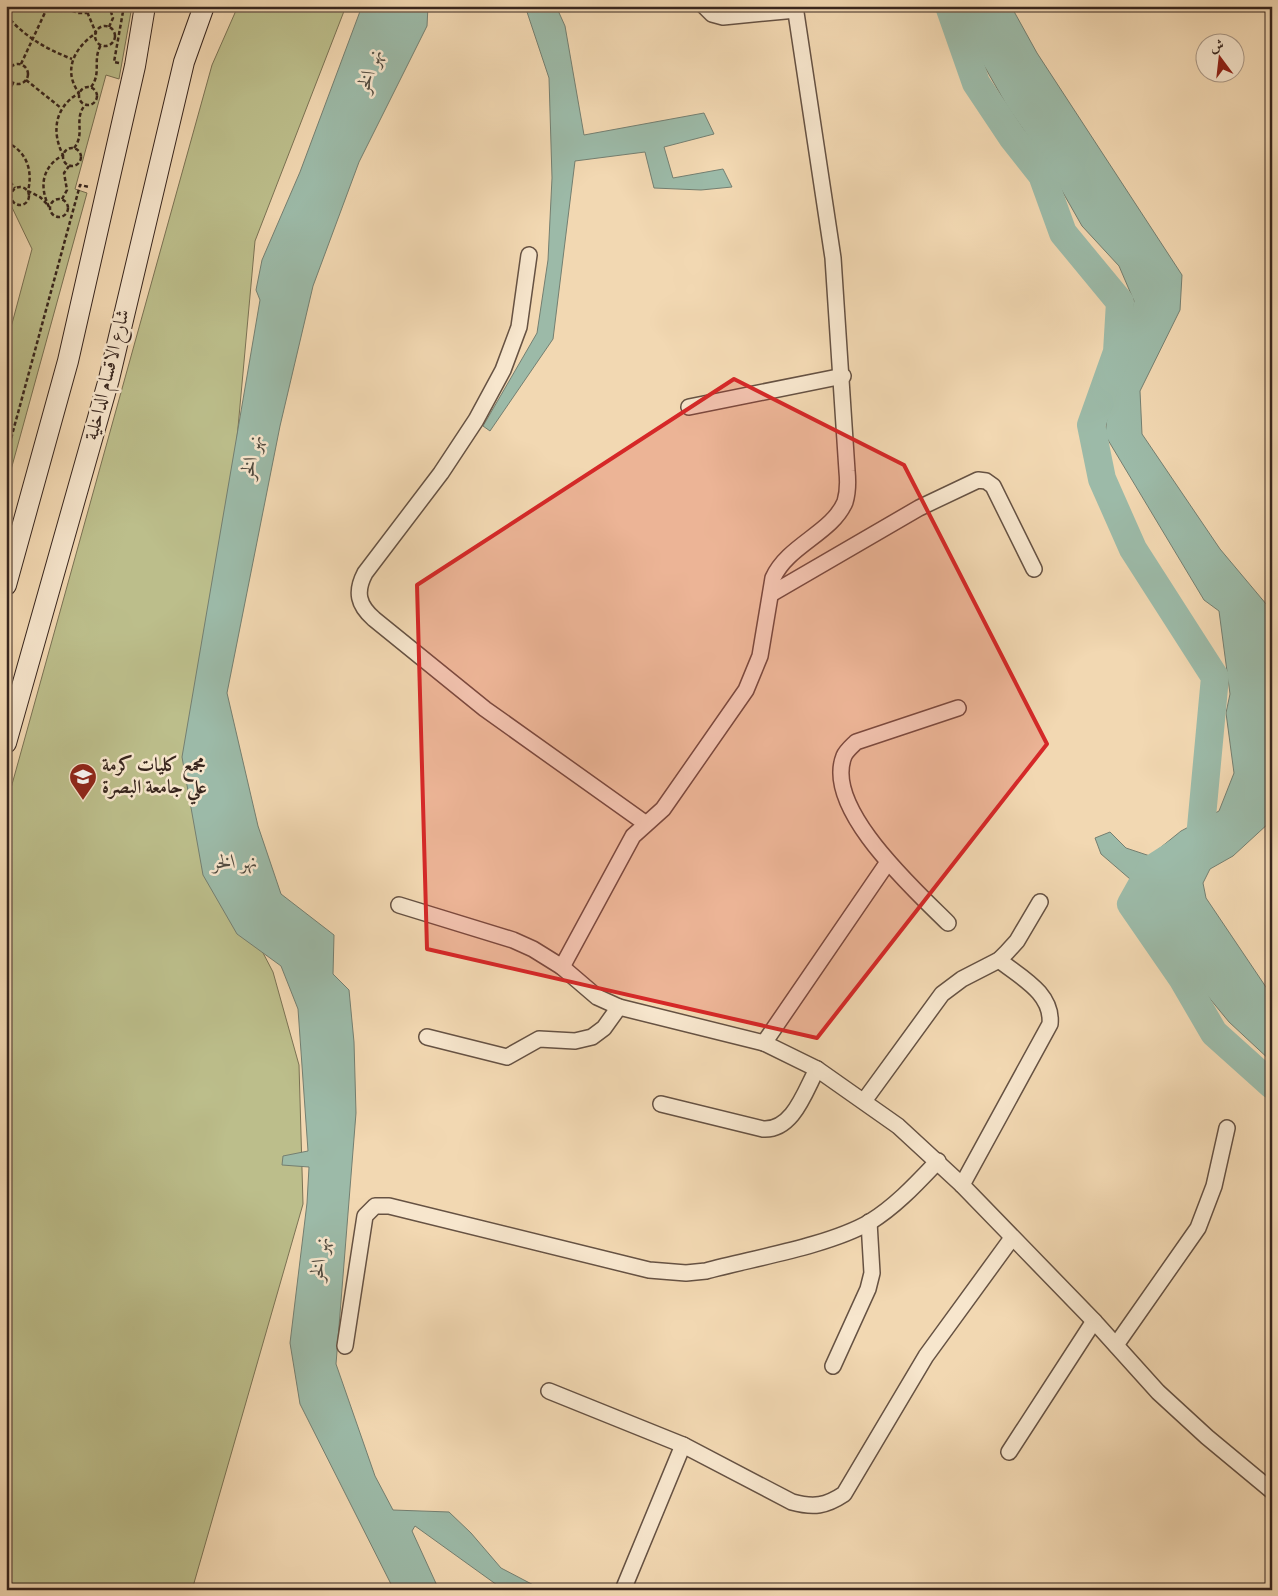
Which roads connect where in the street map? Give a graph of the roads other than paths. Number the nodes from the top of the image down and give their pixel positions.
1 (145, 6) edge
2 (204, 6) edge
3 (704, 6) edge
4 (795, 8) edge
5 (529, 255) dead end
6 (843, 376) junction
7 (690, 407) dead end
8 (1034, 569) dead end
9 (6, 585) edge
10 (771, 594) junction
11 (958, 708) dead end
12 (6, 743) edge
13 (645, 823) junction
14 (888, 862) junction
15 (1040, 902) dead end
16 (399, 905) dead end
17 (948, 923) dead end
18 (998, 960) junction
19 (562, 966) junction
20 (619, 1007) junction
21 (427, 1038) dead end
22 (764, 1042) junction
23 (817, 1069) junction
24 (864, 1101) junction
25 (661, 1104) dead end
26 (1227, 1128) dead end
27 (938, 1161) junction
28 (962, 1185) junction
29 (869, 1222) junction
30 (1012, 1238) junction
31 (1094, 1321) junction
32 (1116, 1345) junction
33 (345, 1346) dead end
34 (833, 1366) dead end
35 (549, 1391) dead end
36 (683, 1445) junction
37 (1009, 1452) dead end
38 (1272, 1492) edge
39 (623, 1590) edge

1 - 9 street
2 - 12 street, شارع الاقسام الداخلية
3 - 4 street
4 - 6 street
5 - 13 street
6 - 7 street
6 - 10 street
8 - 10 street
10 - 13 street
11 - 14 street
13 - 19 street
14 - 17 street
14 - 22 street
15 - 18 street
16 - 19 street
18 - 24 street
18 - 28 street
19 - 20 street
20 - 21 street
20 - 22 street
22 - 23 street
23 - 24 street
23 - 25 street
24 - 27 street
26 - 32 street
27 - 28 street
27 - 29 street
28 - 30 street
29 - 33 street
29 - 34 street
30 - 31 street
30 - 36 street
31 - 32 street
31 - 37 street
32 - 38 street
35 - 36 street
36 - 39 street

